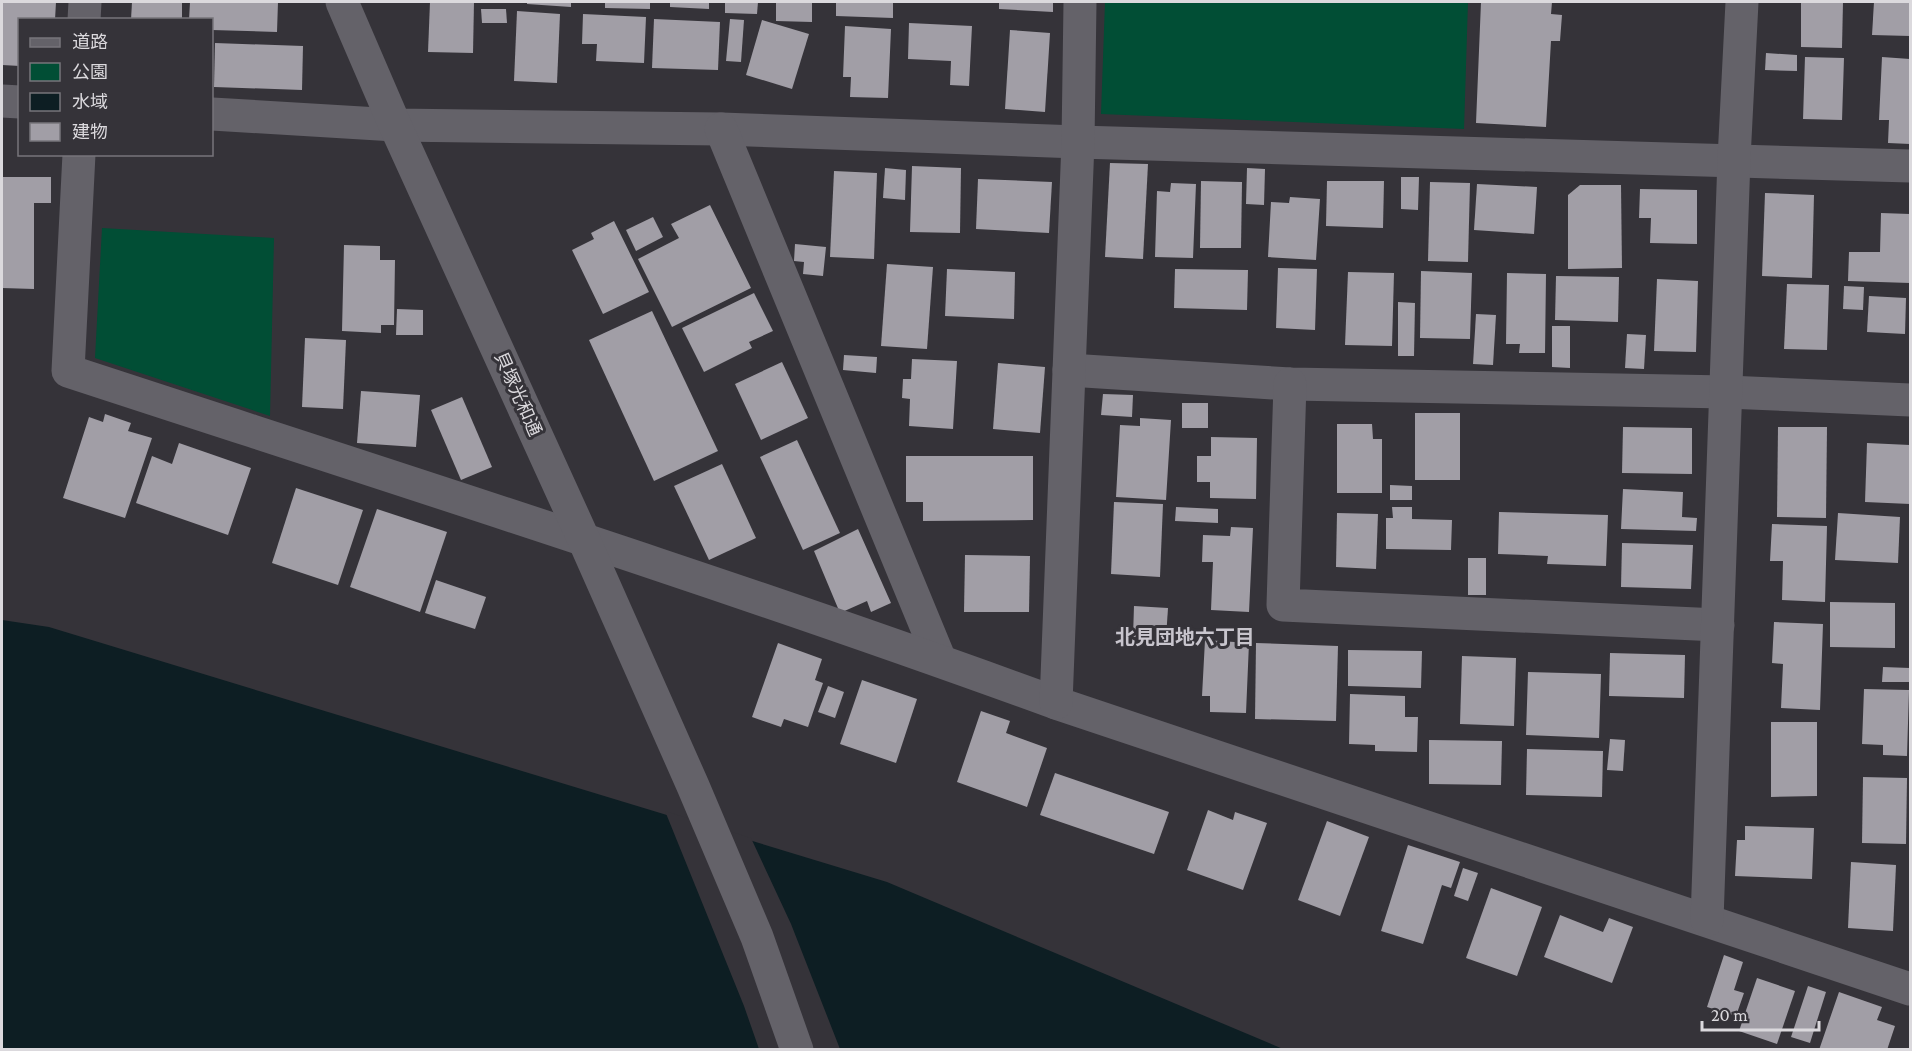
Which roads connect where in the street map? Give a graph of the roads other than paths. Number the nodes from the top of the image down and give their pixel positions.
1 (85, 2) edge
2 (342, 2) edge
3 (1080, 2) edge
4 (1742, 2) edge
5 (84, 18) edge
6 (2, 101) edge
7 (18, 102) edge
8 (213, 114) edge
9 (396, 125) junction
10 (721, 129) junction
11 (1078, 142) junction
12 (79, 156) edge
13 (1734, 159) junction
14 (1911, 166) edge
15 (1069, 370) junction
16 (1290, 384) junction
17 (1727, 392) junction
18 (1911, 400) edge
19 (584, 540) junction
20 (1718, 625) junction
21 (940, 660) junction
22 (1056, 703) junction
23 (1707, 920) junction
24 (1911, 989) edge
25 (797, 1050) edge

1 - 5 street
2 - 9 street, 貝塚光和通
3 - 11 street
4 - 13 street
6 - 7 street
8 - 9 street
9 - 10 street
9 - 19 street, 貝塚光和通
10 - 11 street
10 - 21 street
11 - 13 street
11 - 15 street
12 - 19 street
13 - 14 street
13 - 17 street
15 - 16 street
15 - 22 street
16 - 17 street
16 - 20 street
17 - 18 street
17 - 20 street
19 - 21 street
19 - 25 street, 貝塚光和通
20 - 23 street
21 - 22 street
22 - 23 street
23 - 24 street

